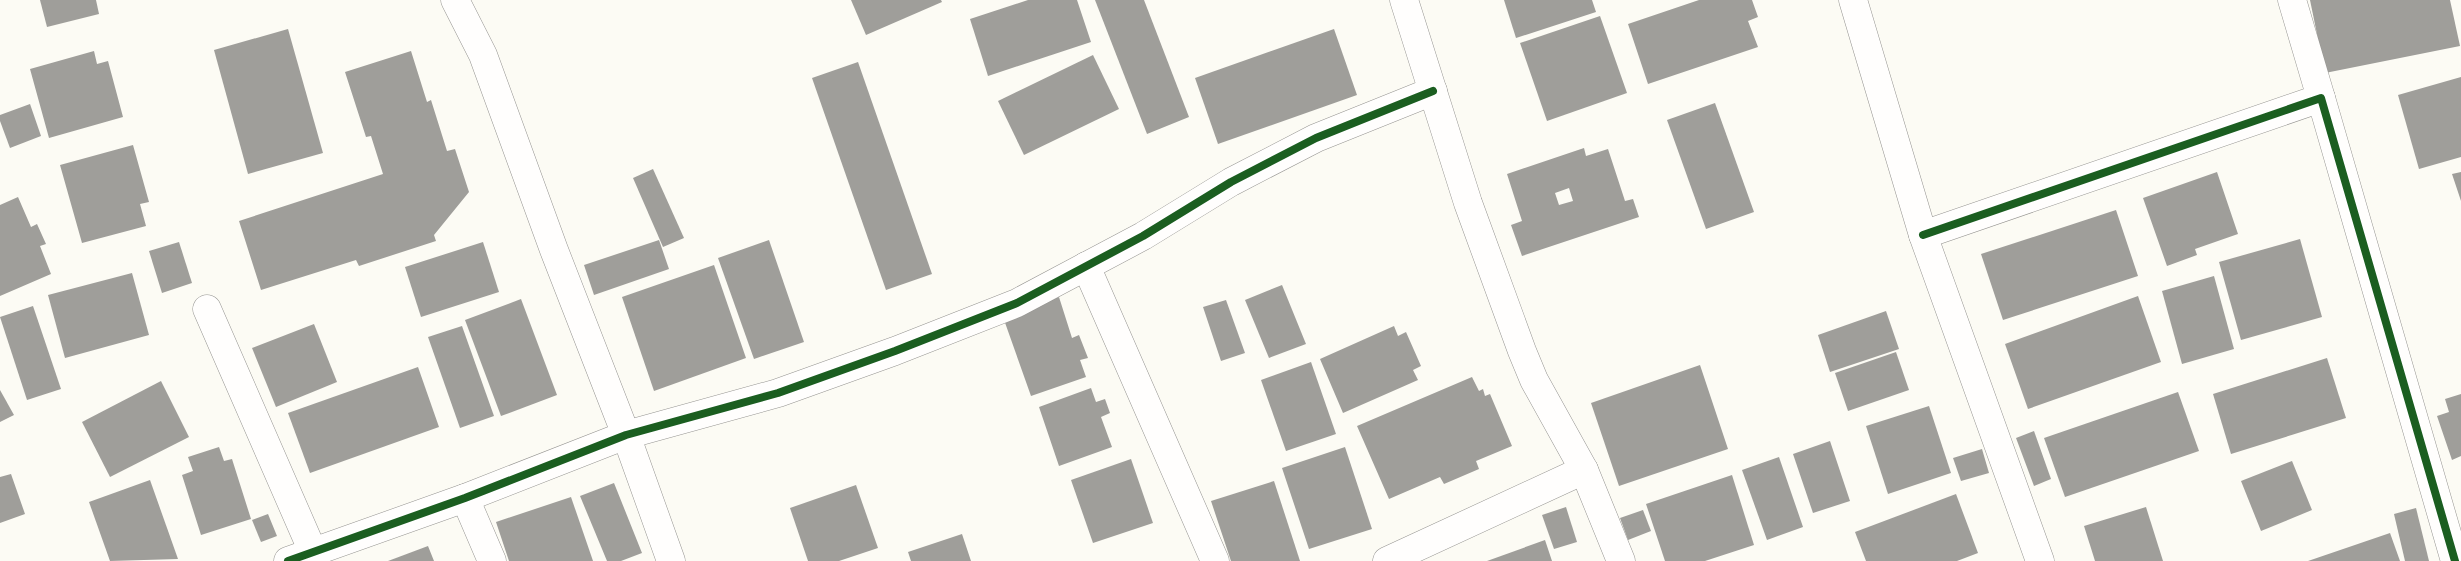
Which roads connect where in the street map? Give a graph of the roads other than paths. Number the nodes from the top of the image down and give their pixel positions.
1 (455, 0) edge
2 (1404, 0) edge
3 (1853, 0) edge
4 (2292, 0) edge
5 (1434, 91) junction
6 (2321, 98) junction
7 (1924, 235) junction
8 (1086, 266) junction
9 (207, 309) dead end
10 (626, 434) junction
11 (1584, 470) junction
12 (465, 498) junction
13 (313, 552) junction
14 (288, 561) edge
15 (492, 561) edge
16 (670, 561) edge
17 (1215, 561) edge
18 (1387, 561) edge
19 (1621, 561) edge
20 (2040, 561) edge
21 (2455, 561) edge

1 - 10 street
2 - 5 street
3 - 7 street
4 - 6 street
5 - 8 street
5 - 11 street
6 - 7 street
6 - 21 street
7 - 20 street
8 - 10 street
8 - 17 street
9 - 13 street
10 - 12 street
10 - 16 street
11 - 18 street
11 - 19 street
12 - 13 street
12 - 15 street
13 - 14 street

